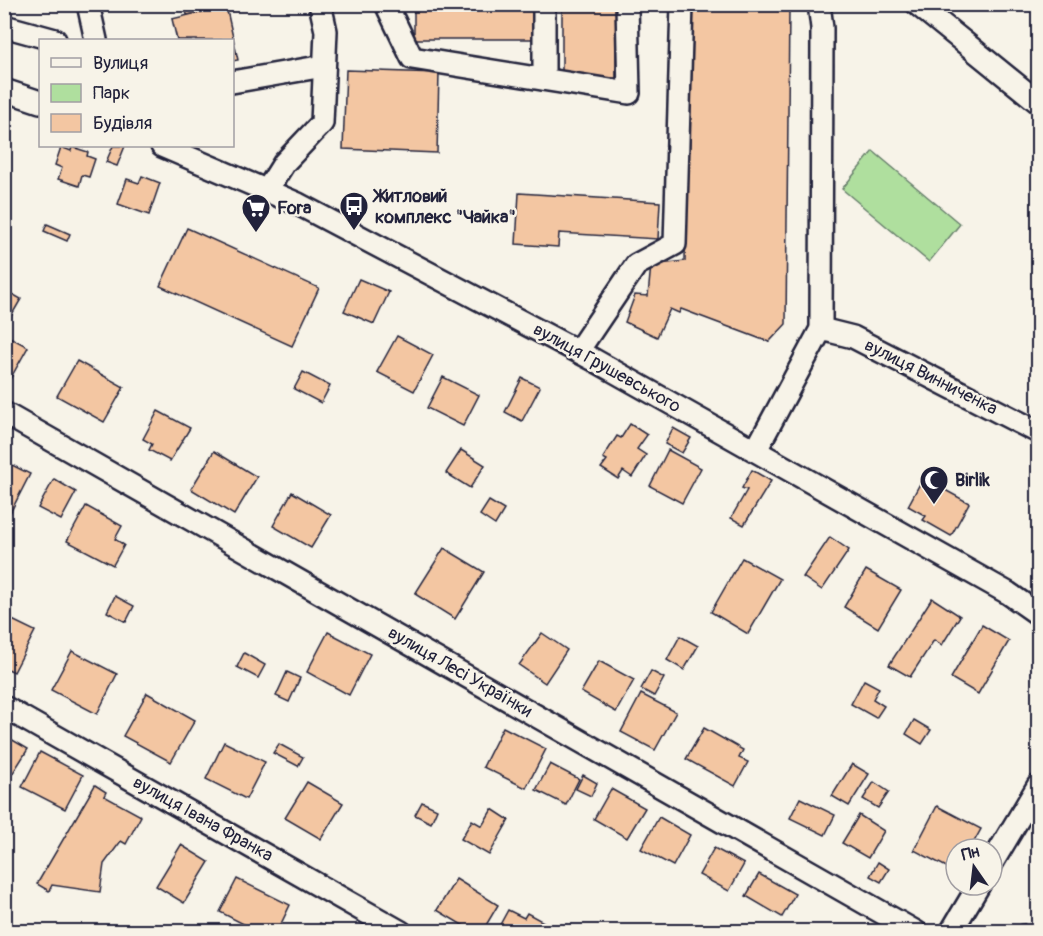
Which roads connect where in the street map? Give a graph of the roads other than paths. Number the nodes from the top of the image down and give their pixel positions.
1 (88, 4) edge
2 (320, 4) edge
3 (386, 4) edge
4 (627, 4) edge
5 (682, 4) edge
6 (819, 4) edge
7 (917, 4) edge
8 (544, 8) dead end
9 (4, 26) edge
10 (51, 39) edge
11 (96, 39) edge
12 (324, 66) junction
13 (544, 79) junction
14 (234, 82) edge
15 (4, 90) edge
16 (39, 102) edge
17 (1038, 102) edge
18 (164, 147) edge
19 (267, 190) junction
20 (821, 329) junction
21 (578, 351) junction
22 (4, 413) edge
23 (1038, 432) edge
24 (756, 450) junction
25 (1038, 614) edge
26 (4, 707) edge
27 (1038, 786) edge
28 (1004, 843) edge
29 (972, 897) edge
30 (401, 932) edge
31 (916, 932) edge
32 (951, 932) edge

1 - 11 street
2 - 12 street
3 - 13 street
4 - 13 street
5 - 21 street
6 - 20 street
7 - 17 street
8 - 13 street
9 - 10 street
12 - 14 street
12 - 19 street
15 - 16 street
18 - 19 street, вулиця Грушевського
19 - 21 street, вулиця Грушевського
20 - 23 street, вулиця Винниченка
20 - 24 street
21 - 24 street, вулиця Грушевського
22 - 31 street, вулиця Лесі Українки
24 - 25 street, вулиця Грушевського
26 - 30 street, вулиця Івана Франка
27 - 28 street
29 - 32 street

